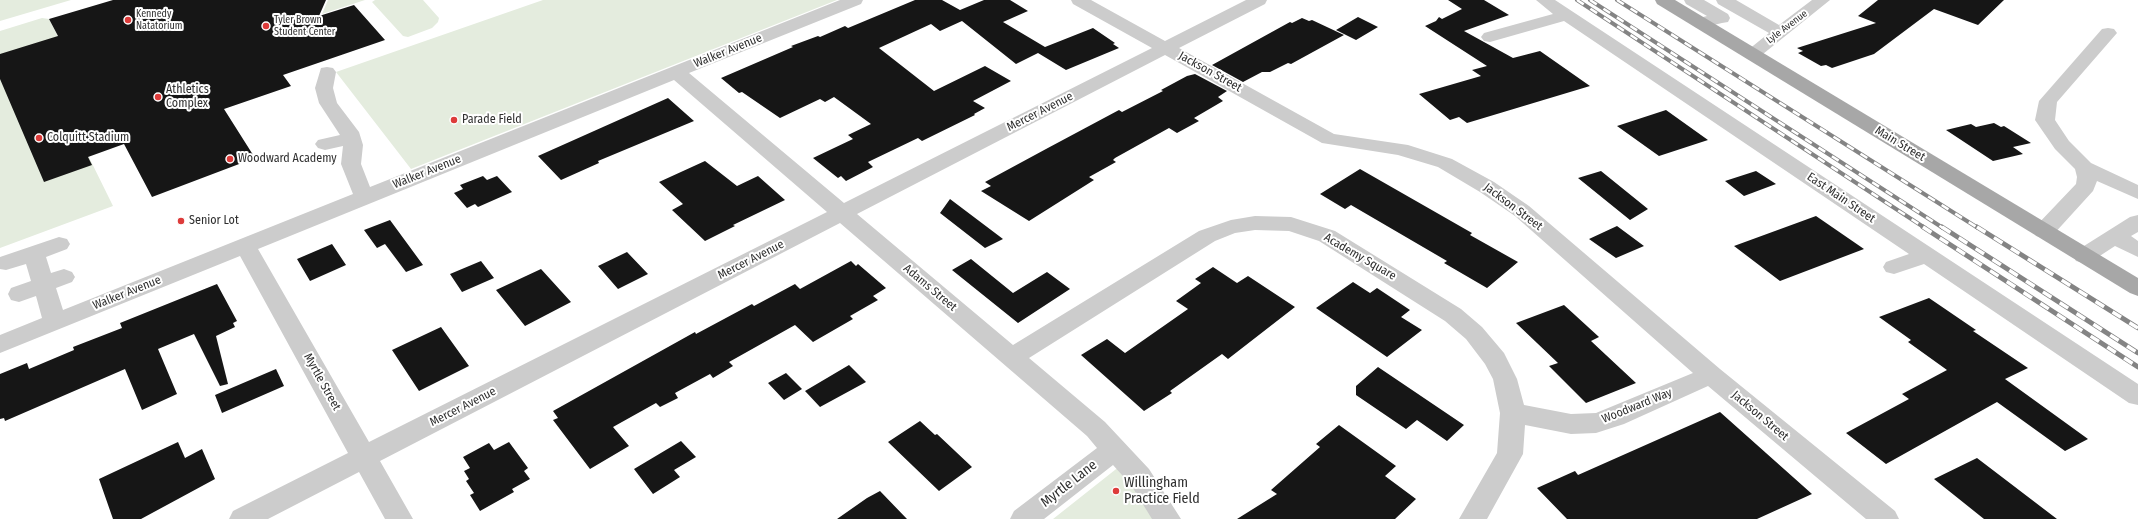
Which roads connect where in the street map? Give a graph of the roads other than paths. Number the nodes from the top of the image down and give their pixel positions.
1 (855, 0) edge
2 (1079, 0) edge
3 (1259, 0) edge
4 (1544, 0) edge
5 (1663, 0) edge
6 (1692, 0) edge
7 (1724, 0) edge
8 (1814, 2) edge
9 (1746, 12) junction
10 (1567, 15) junction
11 (1722, 18) junction
12 (1701, 23) junction
13 (1780, 32) junction
14 (2108, 32) dead end
15 (1490, 37) dead end
16 (1166, 47) junction
17 (1752, 54) junction
18 (327, 72) dead end
19 (676, 72) junction
20 (351, 139) junction
21 (325, 144) dead end
22 (2084, 167) junction
23 (2138, 193) edge
24 (364, 198) junction
25 (842, 213) junction
26 (2138, 222) edge
27 (2044, 231) junction
28 (2115, 236) junction
29 (59, 244) dead end
30 (245, 245) junction
31 (2138, 250) edge
32 (34, 253) junction
33 (1927, 255) junction
34 (2084, 256) junction
35 (6, 263) dead end
36 (1894, 267) dead end
37 (54, 281) junction
38 (2138, 288) edge
39 (19, 294) dead end
40 (55, 321) junction
41 (0, 344) edge
42 (1012, 357) junction
43 (1710, 375) junction
44 (2138, 396) edge
45 (1513, 413) junction
46 (1114, 449) junction
47 (364, 457) junction
48 (243, 519) edge
49 (399, 519) edge
50 (1024, 519) edge
51 (1167, 519) edge
52 (1473, 519) edge
53 (1885, 519) edge

1 - 19 street, Walker Avenue
2 - 16 street, Jackson Street
3 - 16 street, Mercer Avenue
4 - 10 street, East Main Street
5 - 12 main road, Main Street
6 - 11 street
7 - 9 street
8 - 13 street, Lyle Avenue
9 - 11 street
9 - 13 street
10 - 15 street
10 - 33 street, East Main Street
11 - 12 street
12 - 17 main road, Main Street
13 - 17 street, Lyle Avenue
14 - 22 street
16 - 25 street, Mercer Avenue
16 - 43 street, Jackson Street
17 - 27 main road, Main Street
18 - 20 street
19 - 24 street, Walker Avenue
19 - 25 street, Adams Street
20 - 21 street
20 - 24 street
22 - 23 street
22 - 27 street
24 - 30 street, Walker Avenue
25 - 42 street, Adams Street
25 - 47 street, Mercer Avenue
26 - 28 street
27 - 34 main road, Main Street
28 - 31 street
28 - 34 street
29 - 32 street
30 - 40 street, Walker Avenue
30 - 47 street, Myrtle Street
32 - 35 street
32 - 37 street
33 - 36 street
33 - 44 street, East Main Street
34 - 38 main road, Main Street
37 - 39 street
37 - 40 street
40 - 41 street, Walker Avenue
42 - 45 street, Academy Square
42 - 46 street, Adams Street
43 - 45 street, Woodward Way
43 - 53 street, Jackson Street
45 - 52 street, Academy Square
46 - 50 street, Myrtle Lane
46 - 51 street, Adams Street
47 - 48 street, Mercer Avenue
47 - 49 street, Myrtle Street

